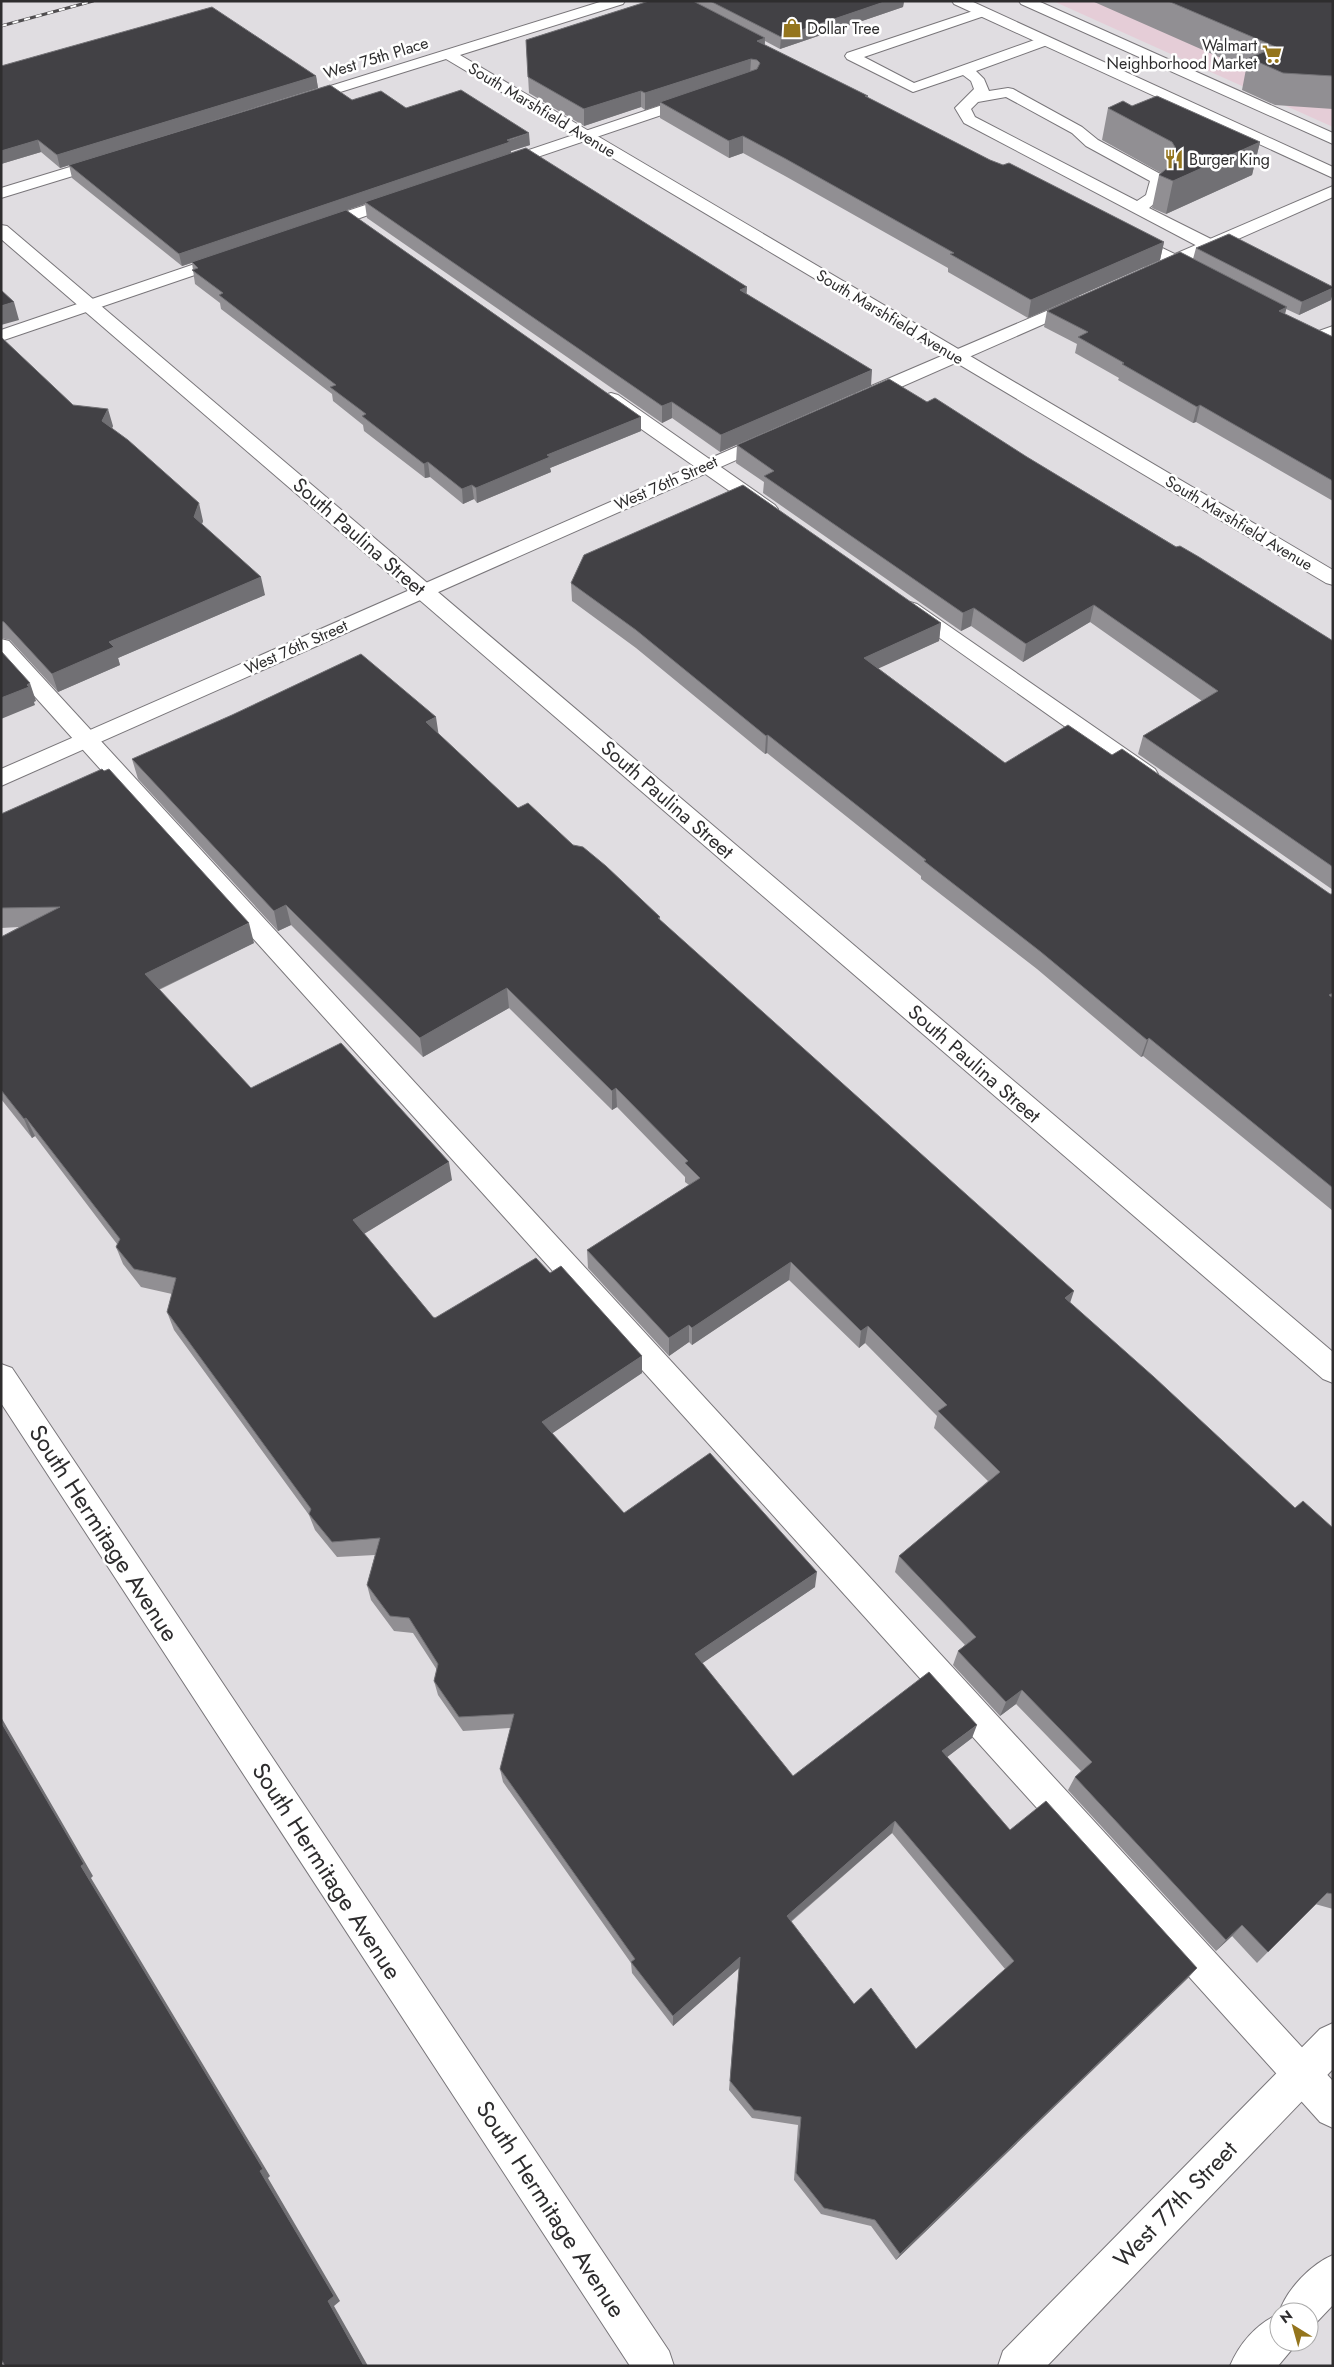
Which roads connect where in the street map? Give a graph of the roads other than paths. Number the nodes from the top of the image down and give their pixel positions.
1 (618, 1) edge
2 (959, 1) edge
3 (1026, 1) edge
4 (982, 12) junction
5 (1045, 41) junction
6 (448, 54) junction
7 (964, 69) junction
8 (705, 96) edge
9 (974, 98) junction
10 (286, 104) edge
11 (585, 135) junction
12 (1333, 139) edge
13 (125, 155) edge
14 (488, 169) edge
15 (1333, 173) edge
16 (1333, 191) edge
17 (1, 193) edge
18 (414, 194) edge
19 (1138, 208) junction
20 (1, 230) edge
21 (1116, 230) edge
22 (305, 232) edge
23 (1209, 245) junction
24 (241, 254) edge
25 (1175, 260) junction
26 (1139, 276) edge
27 (1213, 280) edge
28 (1094, 296) edge
29 (89, 306) junction
30 (1305, 328) edge
31 (1, 336) edge
32 (1329, 336) edge
33 (956, 356) junction
34 (595, 388) edge
35 (841, 407) edge
36 (787, 430) edge
37 (707, 466) junction
38 (784, 520) edge
39 (1333, 579) edge
40 (422, 591) junction
41 (891, 595) edge
42 (1, 646) edge
43 (87, 740) junction
44 (1, 778) edge
45 (1161, 784) edge
46 (1333, 1370) edge
47 (1, 1377) edge
48 (1333, 2042) edge
49 (1301, 2075) junction
50 (1333, 2109) edge
51 (1333, 2275) edge
52 (1308, 2302) edge
53 (1269, 2345) edge
54 (654, 2366) edge
55 (1018, 2366) edge
56 (1250, 2366) edge

1 - 6 street, West 75th Place
2 - 4 street
3 - 12 street
4 - 5 street
4 - 7 street
5 - 7 street
5 - 15 street
6 - 10 street, West 75th Place
6 - 11 street, South Marshfield Avenue
7 - 9 street
8 - 11 street
9 - 19 street
9 - 19 street
11 - 14 street
11 - 33 street, South Marshfield Avenue
13 - 17 street
16 - 23 street
18 - 22 street
19 - 23 street
20 - 29 street, South Paulina Street
21 - 25 street
23 - 25 street
24 - 29 street
25 - 26 street
25 - 27 street
28 - 33 street
29 - 31 street
29 - 40 street, South Paulina Street
30 - 32 street
33 - 35 street
33 - 39 street, South Marshfield Avenue
34 - 37 street
36 - 37 street, West 76th Street
37 - 38 street
37 - 40 street, West 76th Street
40 - 43 street, West 76th Street
40 - 46 street, South Paulina Street
41 - 45 street
42 - 43 street
43 - 44 street, West 76th Street
43 - 49 street
47 - 54 street, South Hermitage Avenue
48 - 49 street, West 77th Street
49 - 50 street
49 - 55 street, West 77th Street
51 - 52 street
53 - 56 street

